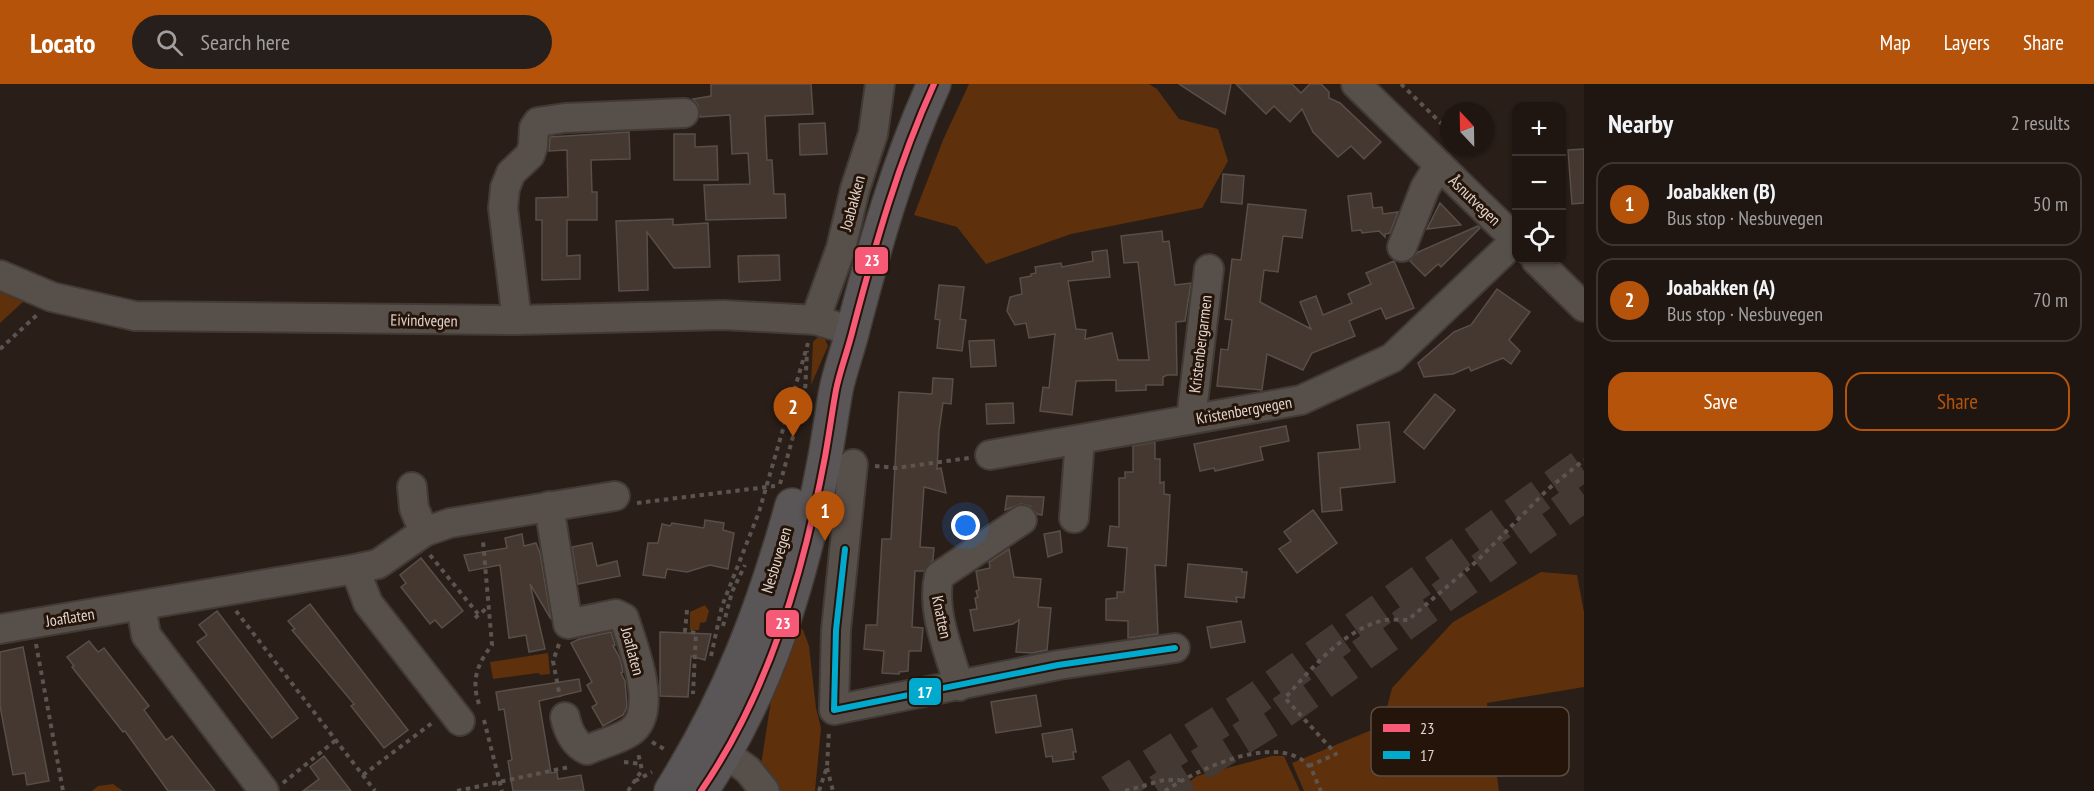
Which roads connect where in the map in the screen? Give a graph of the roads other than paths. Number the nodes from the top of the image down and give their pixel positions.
1 (880, 84) edge
2 (934, 84) edge
3 (1356, 84) edge
4 (684, 113) dead end
5 (1439, 165) junction
6 (1512, 236) edge
7 (1512, 244) edge
8 (1402, 247) dead end
9 (1540, 264) edge
10 (1209, 269) dead end
11 (0, 275) edge
12 (1584, 307) edge
13 (517, 321) junction
14 (811, 332) junction
15 (853, 332) junction
16 (1191, 419) junction
17 (1080, 440) junction
18 (990, 455) road end
19 (838, 460) junction
20 (412, 487) dead end
21 (622, 500) road end
22 (549, 506) junction
23 (1074, 518) dead end
24 (1022, 520) dead end
25 (424, 540) junction
26 (355, 569) junction
27 (141, 606) junction
28 (0, 628) edge
29 (1175, 648) dead end
30 (959, 686) junction
31 (564, 717) road end
32 (451, 718) road end
33 (725, 753) junction
34 (705, 781) edge
35 (269, 790) edge
36 (671, 791) edge
37 (765, 791) edge

1 - 14 street, Joabakken
2 - 15 main road, Nesbuvegen
3 - 5 street, Åsnutvegen
4 - 13 street
5 - 6 street, Åsnutvegen
5 - 8 street
7 - 16 street, Kristenbergvegen
9 - 12 street
10 - 16 street, Kristenbergarmen
11 - 13 street, Eivindvegen
13 - 14 street, Eivindvegen
14 - 15 street, Eivindvegen
15 - 19 main road, Nesbuvegen
16 - 17 street, Kristenbergvegen
17 - 18 street, Kristenbergvegen
17 - 23 street
19 - 30 street
19 - 33 main road, Nesbuvegen
19 - 34 main road, Nesbuvegen
20 - 25 street
21 - 22 street, Joaflaten
22 - 25 street, Joaflaten
22 - 31 street, Joaflaten
24 - 30 street, Knatten
25 - 26 street, Joaflaten
26 - 27 street, Joaflaten
26 - 32 street
27 - 28 street, Joaflaten
27 - 35 street
29 - 30 street
33 - 34 main road, Nesbuvegen
33 - 37 street
34 - 36 main road, Nesbuvegen

